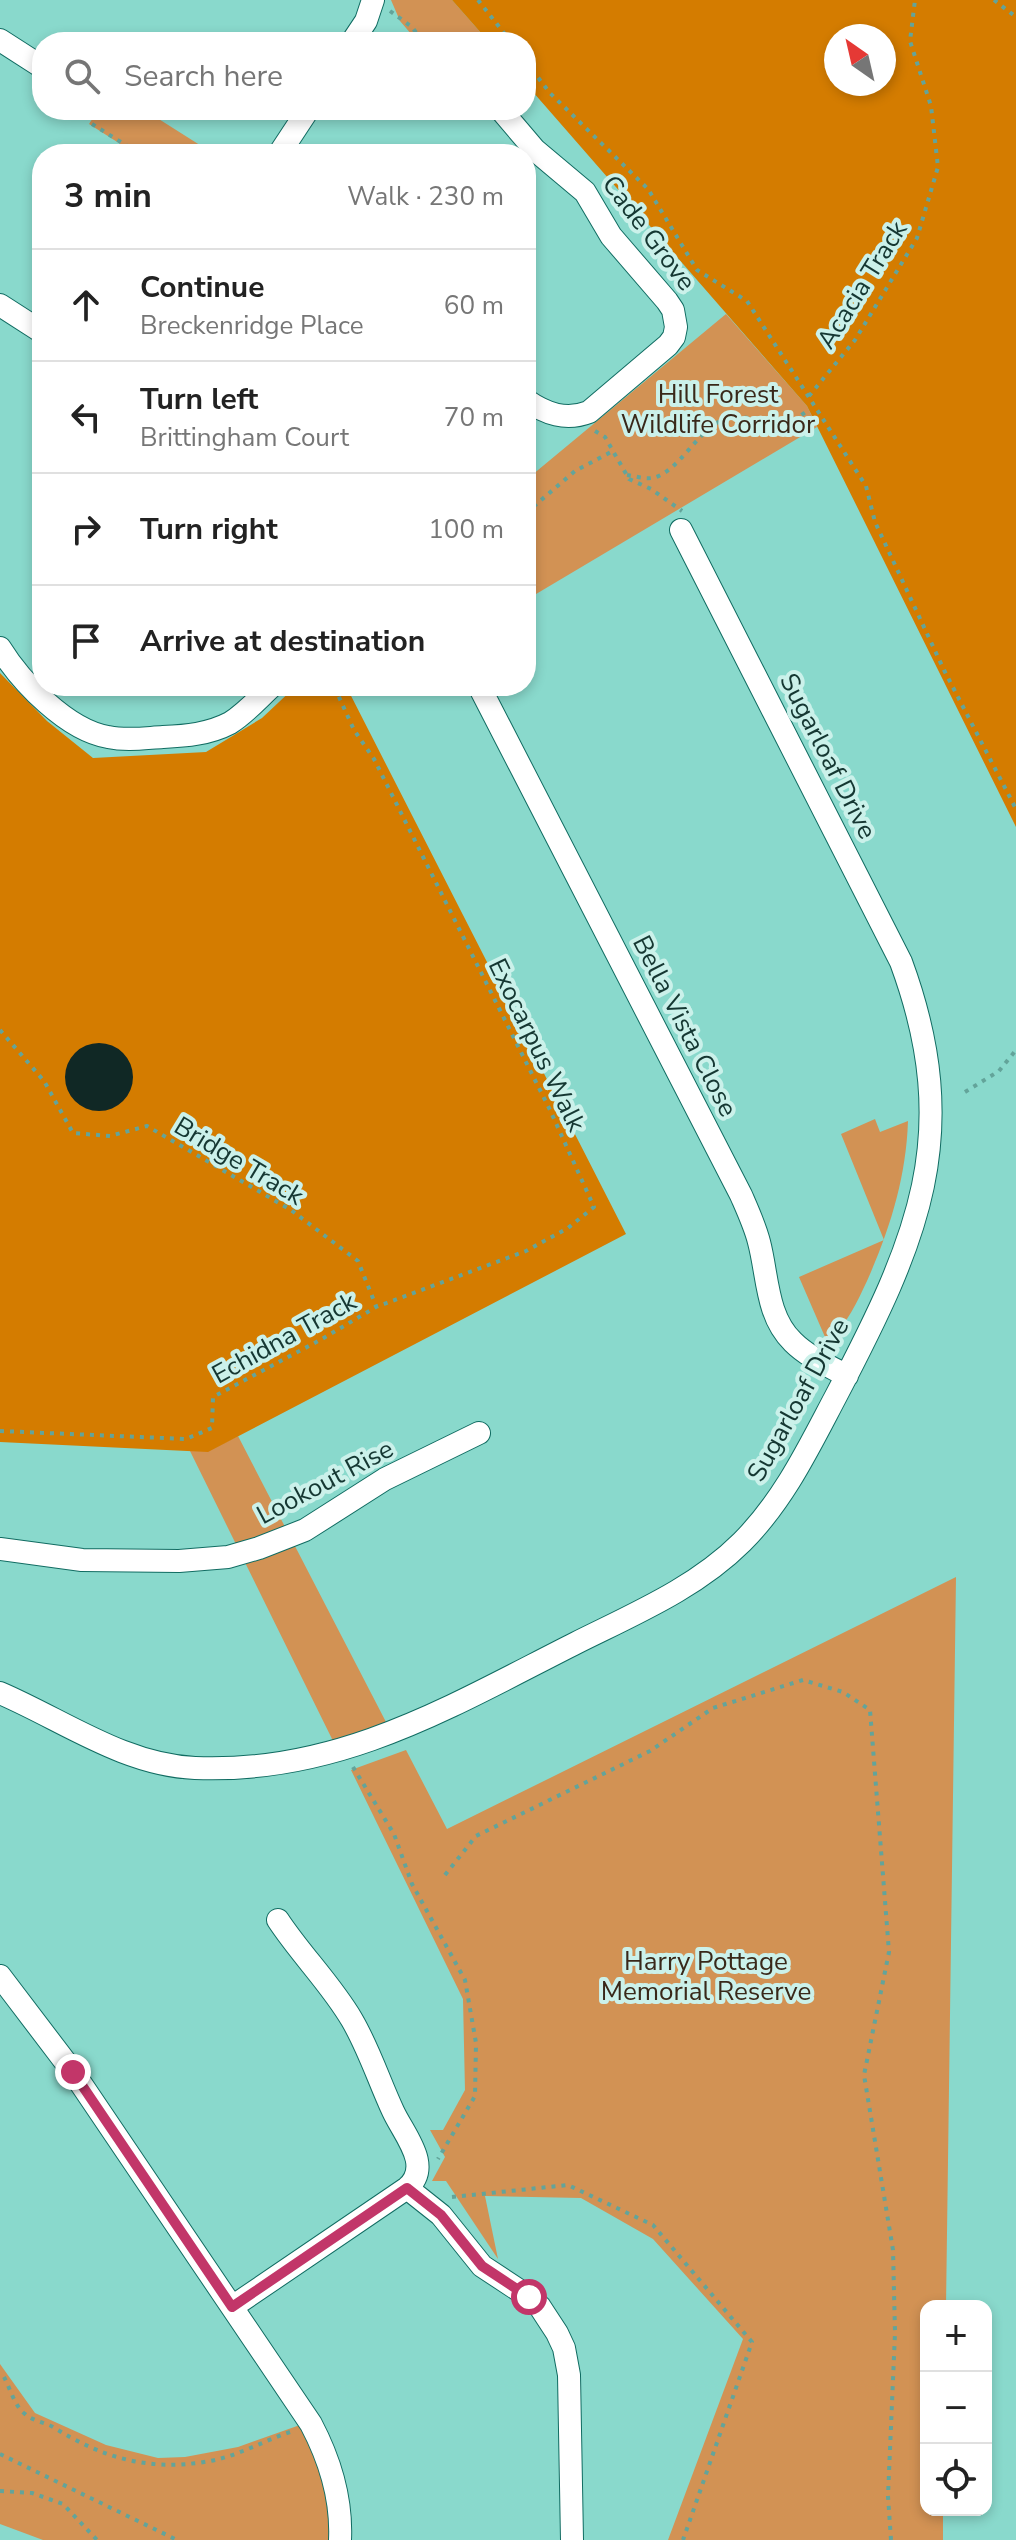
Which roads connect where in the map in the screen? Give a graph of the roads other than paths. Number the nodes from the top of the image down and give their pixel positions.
1 (373, 1) edge
2 (359, 32) edge
3 (0, 40) edge
4 (32, 61) edge
5 (301, 120) edge
6 (510, 120) edge
7 (286, 144) edge
8 (530, 144) edge
9 (536, 151) edge
10 (0, 305) edge
11 (32, 326) edge
12 (536, 406) edge
13 (681, 530) road end
14 (0, 648) edge
15 (32, 687) edge
16 (41, 696) edge
17 (262, 696) edge
18 (484, 696) edge
19 (847, 1376) junction
20 (479, 1433) dead end
21 (0, 1549) edge
22 (0, 1693) edge
23 (278, 1920) dead end
24 (0, 1976) edge
25 (415, 2194) junction
26 (232, 2307) junction
27 (340, 2540) edge
28 (572, 2540) edge

1 - 2 street
3 - 4 street
5 - 7 street
6 - 8 street, Cade Grove
9 - 12 street, Cade Grove
10 - 11 street
13 - 19 street, Sugarloaf Drive
14 - 15 street
16 - 17 street
18 - 19 street, Bella Vista Close
19 - 22 street, Sugarloaf Drive
20 - 21 street, Lookout Rise
23 - 25 street
24 - 26 street
25 - 26 street
25 - 28 street
26 - 27 street

